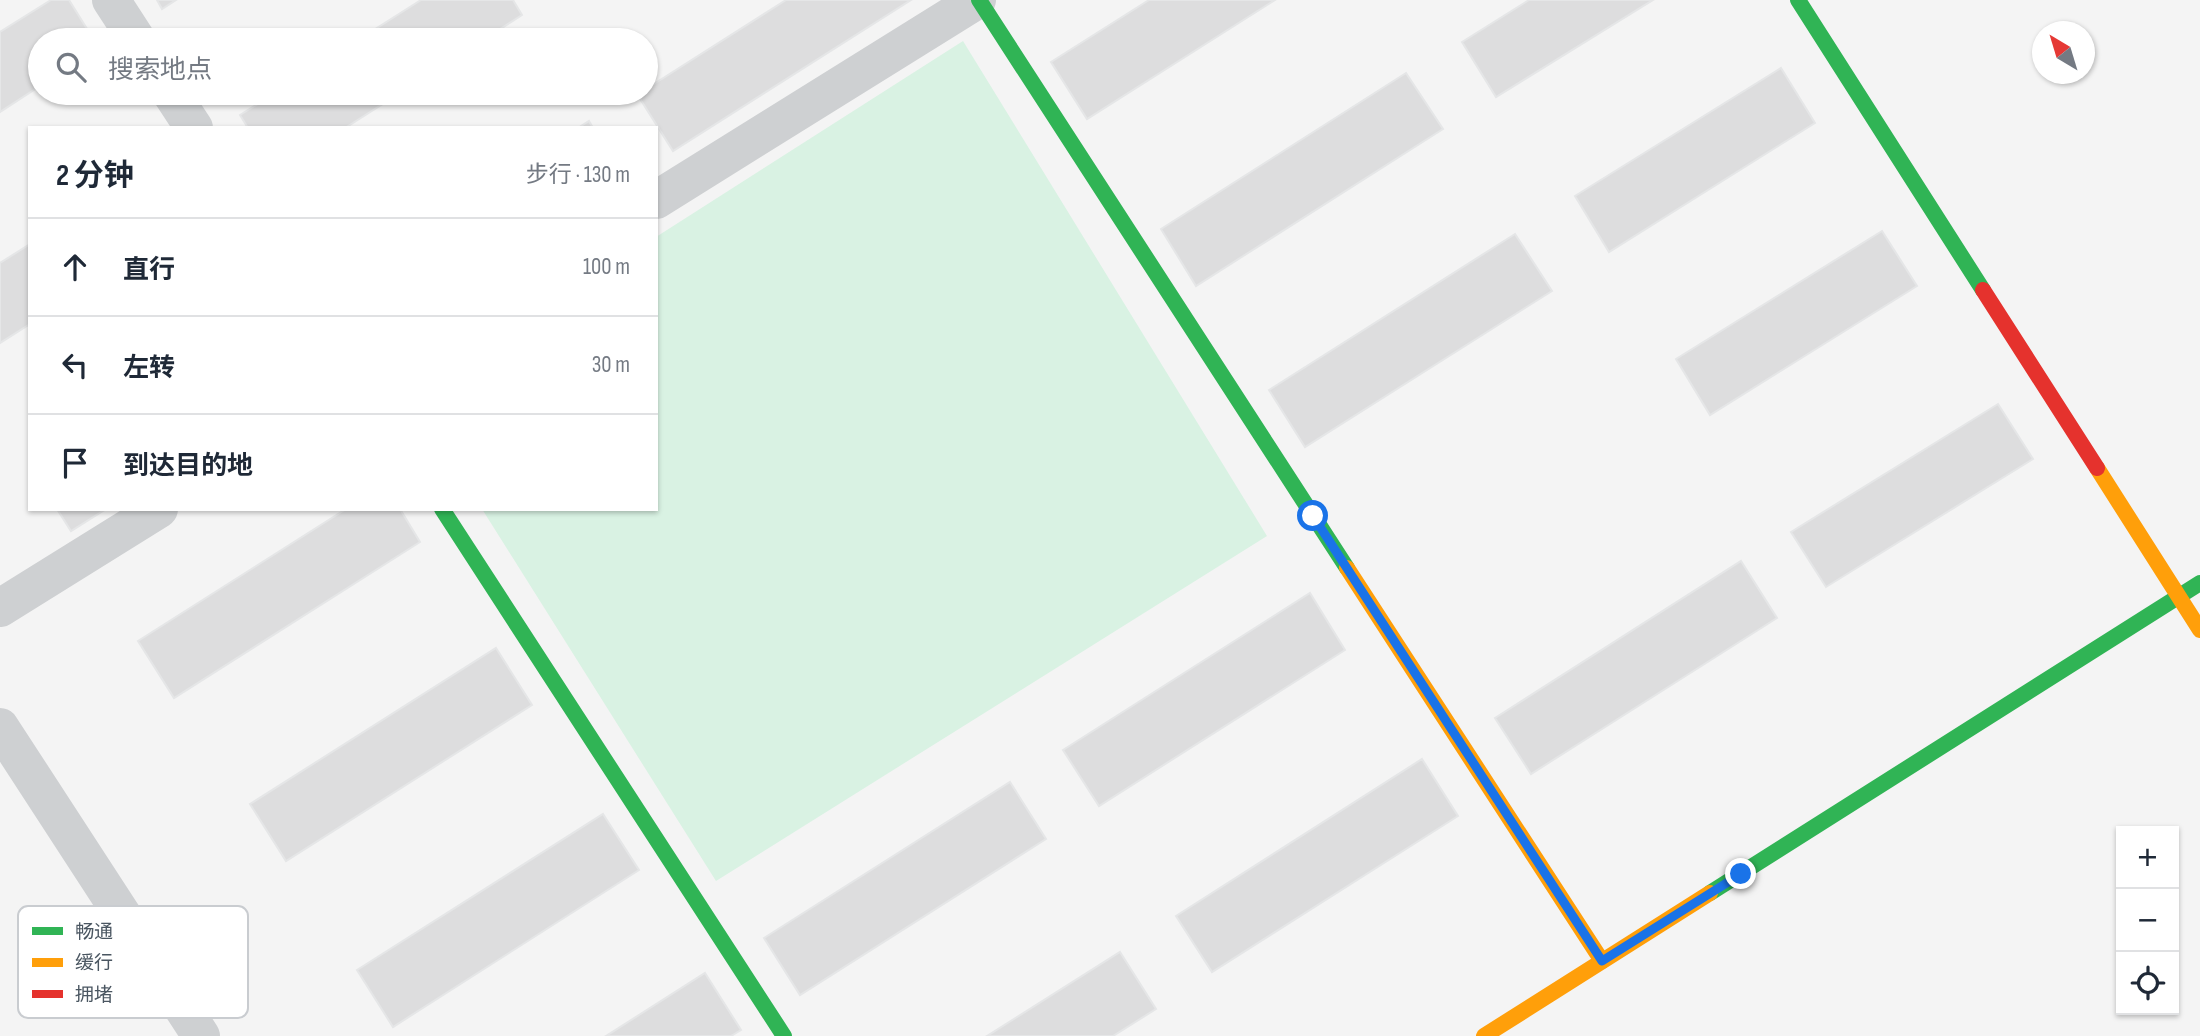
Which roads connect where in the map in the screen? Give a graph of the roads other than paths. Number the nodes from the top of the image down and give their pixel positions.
1 (111, 0) edge
2 (978, 0) edge
3 (1798, 0) edge
4 (129, 28) edge
5 (179, 105) edge
6 (193, 126) edge
7 (658, 199) edge
8 (156, 511) edge
9 (443, 511) edge
10 (2200, 583) edge
11 (2179, 596) junction
12 (0, 608) edge
13 (2200, 630) edge
14 (0, 727) edge
15 (116, 906) edge
16 (1602, 961) junction
17 (189, 1018) edge
18 (201, 1036) edge
19 (784, 1036) edge
20 (1485, 1036) edge

1 - 4 street
2 - 7 street
2 - 16 street
3 - 11 street
5 - 6 street
8 - 12 street
9 - 19 street
10 - 11 street
11 - 13 street
11 - 16 street
14 - 15 street
16 - 20 street
17 - 18 street

